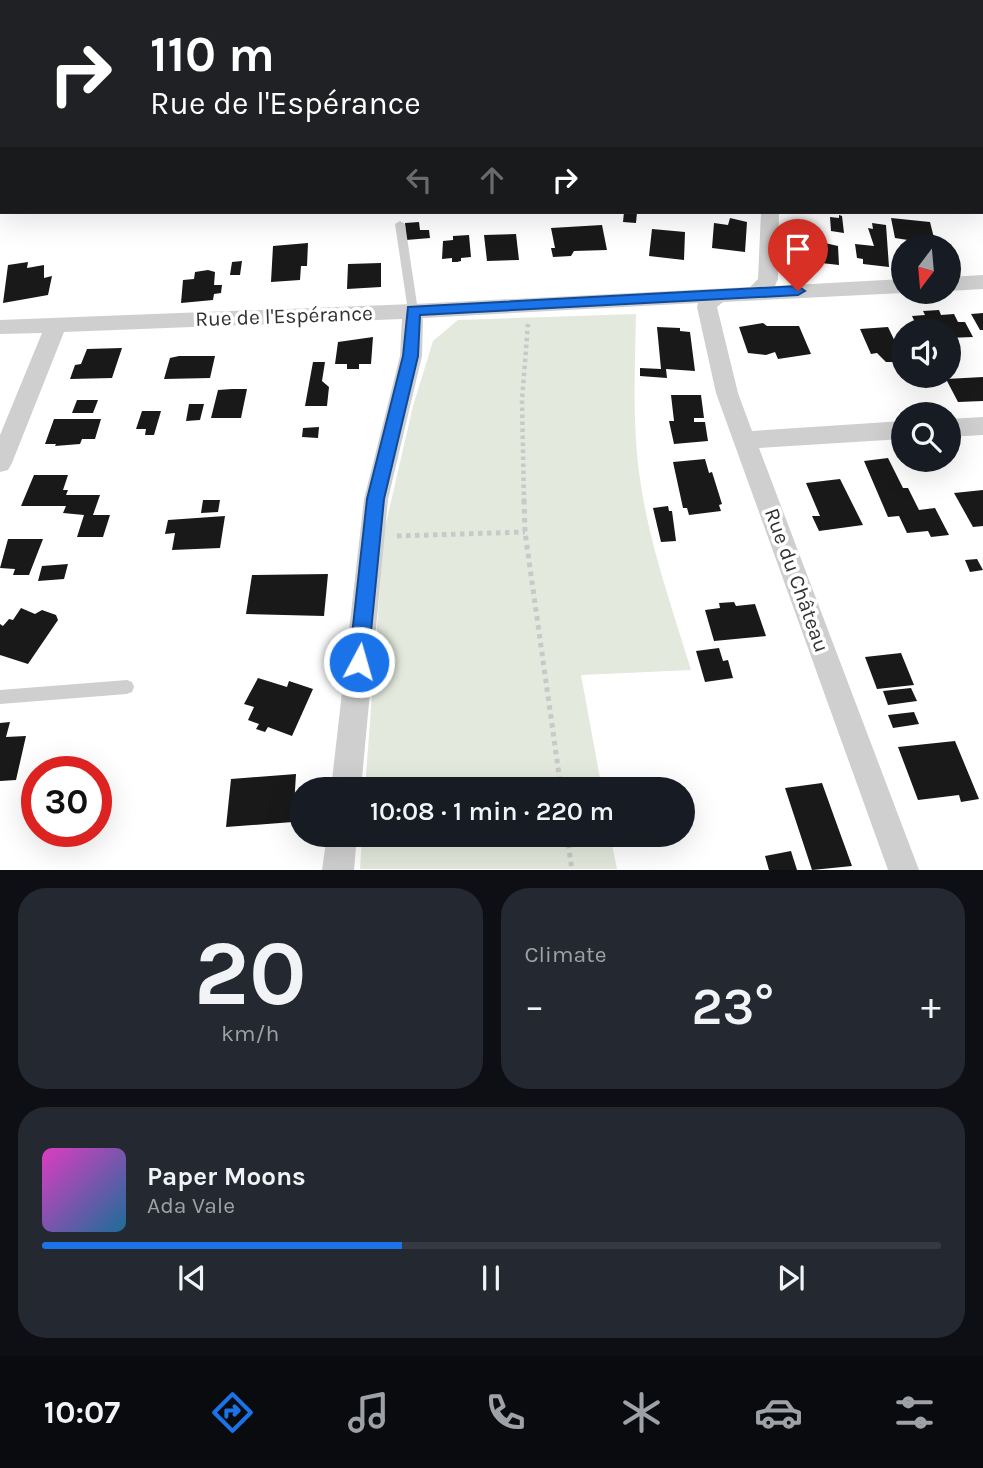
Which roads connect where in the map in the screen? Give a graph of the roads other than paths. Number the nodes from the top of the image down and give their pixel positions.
1 (770, 214) edge
2 (400, 224) dead end
3 (983, 282) edge
4 (961, 283) edge
5 (891, 286) edge
6 (757, 292) junction
7 (722, 294) junction
8 (413, 311) junction
9 (56, 325) junction
10 (0, 327) edge
11 (983, 426) edge
12 (961, 427) edge
13 (891, 431) edge
14 (744, 440) junction
15 (0, 463) edge
16 (127, 687) dead end
17 (0, 697) edge
18 (347, 777) edge
19 (341, 847) edge
20 (338, 870) edge
21 (904, 870) edge

1 - 6 street
2 - 8 lane
3 - 4 street
5 - 6 street, Rue de l'Espérance
6 - 7 street, Rue de l'Espérance
7 - 8 street, Rue de l'Espérance
7 - 14 street, Rue du Château
8 - 9 street, Rue de l'Espérance
8 - 18 street
9 - 10 street, Rue de l'Espérance
9 - 15 street
11 - 12 street
13 - 14 street
14 - 21 street, Rue du Château
16 - 17 lane
19 - 20 street

